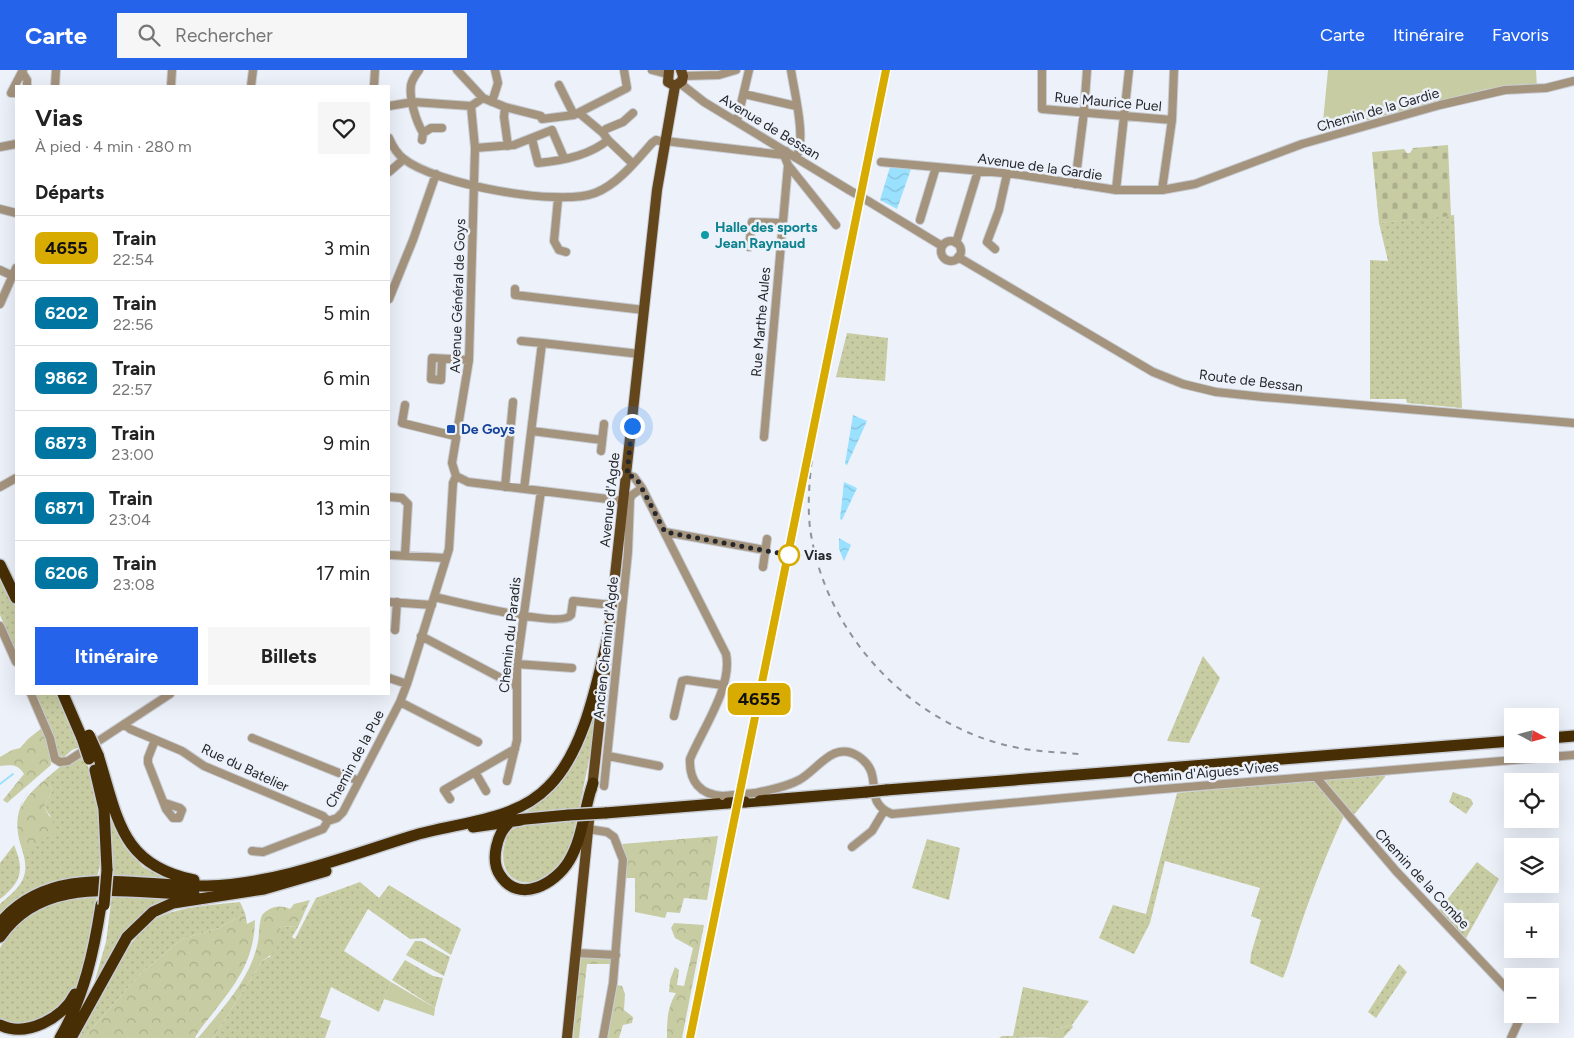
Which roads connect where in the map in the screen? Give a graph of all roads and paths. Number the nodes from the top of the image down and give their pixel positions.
1 (56, 70) edge
2 (172, 70) edge
3 (253, 70) edge
4 (374, 70) edge
5 (419, 70) edge
6 (457, 70) edge
7 (495, 70) edge
8 (624, 70) edge
9 (652, 70) edge
10 (736, 70) edge
11 (749, 70) edge
12 (791, 70) edge
13 (1042, 70) edge
14 (1087, 70) edge
15 (1129, 70) edge
16 (1174, 70) edge
17 (23, 71) edge
18 (674, 76) edge
19 (1574, 82) edge
20 (15, 85) edge
21 (27, 85) edge
22 (56, 85) edge
23 (171, 85) edge
24 (251, 85) edge
25 (374, 85) edge
26 (559, 86) dead end
27 (744, 94) junction
28 (483, 98) junction
29 (413, 102) junction
30 (492, 102) junction
31 (390, 106) edge
32 (471, 106) junction
33 (796, 106) junction
34 (505, 107) junction
35 (1084, 112) junction
36 (632, 113) dead end
37 (577, 114) junction
38 (1125, 116) junction
39 (542, 119) junction
40 (1172, 120) junction
41 (737, 121) junction
42 (442, 128) dead end
43 (544, 133) junction
44 (603, 133) junction
45 (390, 139) edge
46 (532, 139) junction
47 (608, 140) junction
48 (663, 141) junction
49 (15, 144) edge
50 (508, 146) junction
51 (0, 147) edge
52 (475, 148) junction
53 (785, 153) junction
54 (798, 154) junction
55 (564, 158) junction
56 (404, 160) junction
57 (881, 162) dead end
58 (632, 163) junction
59 (788, 165) junction
60 (936, 167) junction
61 (390, 171) edge
62 (978, 171) junction
63 (436, 174) junction
64 (1007, 174) junction
65 (1075, 184) junction
66 (1195, 184) joint
67 (473, 185) junction
68 (849, 190) joint
69 (1116, 190) junction
70 (1162, 190) junction
71 (558, 199) junction
72 (0, 209) edge
73 (15, 213) edge
74 (920, 220) dead end
75 (782, 223) junction
76 (836, 225) dead end
77 (956, 243) junction
78 (942, 246) junction
79 (749, 248) dead end
80 (995, 249) dead end
81 (566, 252) dead end
82 (958, 257) junction
83 (0, 270) edge
84 (13, 280) edge
85 (515, 289) dead end
86 (390, 297) edge
87 (0, 304) edge
88 (644, 310) junction
89 (521, 340) dead end
90 (542, 343) junction
91 (640, 354) junction
92 (442, 359) dead end
93 (469, 360) junction
94 (513, 402) dead end
95 (405, 405) dead end
96 (1574, 423) edge
97 (604, 424) dead end
98 (532, 431) junction
99 (455, 436) junction
100 (764, 437) dead end
101 (602, 440) junction
102 (601, 451) dead end
103 (627, 475) junction
104 (456, 476) junction
105 (15, 479) edge
106 (0, 487) edge
107 (505, 487) junction
108 (642, 488) junction
109 (524, 489) junction
110 (541, 491) junction
111 (390, 497) edge
112 (624, 501) junction
113 (665, 532) junction
114 (767, 539) dead end
115 (765, 550) junction
116 (390, 555) edge
117 (405, 556) junction
118 (0, 557) edge
119 (446, 558) junction
120 (0, 565) edge
121 (762, 566) dead end
122 (15, 587) edge
123 (15, 596) edge
124 (433, 601) junction
125 (393, 602) edge
126 (612, 605) junction
127 (524, 616) junction
128 (0, 626) edge
129 (395, 630) dead end
130 (609, 633) junction
131 (421, 636) junction
132 (15, 660) edge
133 (517, 664) junction
134 (572, 668) dead end
135 (390, 678) edge
136 (407, 684) junction
137 (722, 685) junction
138 (516, 686) junction
139 (31, 695) edge
140 (64, 695) edge
141 (68, 695) edge
142 (168, 695) edge
143 (400, 702) junction
144 (674, 716) dead end
145 (124, 724) junction
146 (1574, 736) edge
147 (86, 737) junction
148 (1559, 737) edge
149 (252, 738) dead end
150 (155, 740) junction
151 (478, 742) dead end
152 (1504, 742) edge
153 (515, 749) junction
154 (1574, 755) edge
155 (608, 756) junction
156 (93, 758) junction
157 (659, 766) dead end
158 (475, 772) junction
159 (1316, 777) junction
160 (358, 781) junction
161 (508, 781) dead end
162 (598, 784) junction
163 (486, 791) dead end
164 (450, 799) dead end
165 (725, 799) junction
166 (165, 803) dead end
167 (884, 811) junction
168 (328, 821) junction
169 (516, 821) junction
170 (458, 825) junction
171 (588, 829) junction
172 (852, 847) dead end
173 (252, 851) dead end
174 (232, 888) junction
175 (103, 905) junction
176 (0, 923) edge
177 (0, 937) edge
178 (92, 953) junction
179 (576, 954) junction
180 (616, 956) junction
181 (1504, 986) edge
182 (1518, 1023) edge
183 (0, 1026) edge
184 (62, 1038) edge
185 (71, 1038) edge
186 (567, 1038) edge
187 (603, 1038) edge
188 (1511, 1038) edge

1 - 22 street
2 - 23 street
3 - 24 street
4 - 25 street
5 - 29 street
6 - 28 street
7 - 30 street
8 - 37 street
9 - 18 street
10 - 18 street
11 - 27 street
12 - 33 street
13 - 35 street, Rue Maurice Puel
14 - 35 street
15 - 38 street
16 - 40 street
17 - 20 street
17 - 21 street
18 - 41 street, Avenue de Bessan
18 - 48 main road, Avenue d'Agde
19 - 66 street, Chemin de la Gardie
26 - 37 street
27 - 33 street
27 - 41 street
28 - 30 street
28 - 32 street
29 - 31 street
29 - 32 street
29 - 42 street
30 - 34 street
32 - 52 street, Avenue Général de Goys
33 - 54 street
34 - 39 street
34 - 50 street
35 - 38 street, Rue Maurice Puel
35 - 65 street
36 - 44 street
37 - 39 street
37 - 44 street
38 - 40 street, Rue Maurice Puel
38 - 69 street
39 - 43 street
40 - 70 street
41 - 53 street, Avenue de Bessan
43 - 46 street
43 - 55 street
44 - 47 street
45 - 56 street
46 - 50 street
46 - 55 street
47 - 55 street
47 - 58 street
48 - 53 street
48 - 58 street
48 - 88 main road, Avenue d'Agde
49 - 51 street
50 - 52 street
52 - 67 street, Avenue Général de Goys
53 - 54 street, Avenue de Bessan
53 - 59 street, Rue Marthe Aules
54 - 68 street, Avenue de Bessan
56 - 61 street
56 - 63 street
57 - 60 street, Avenue de la Gardie
58 - 71 street
59 - 75 street, Rue Marthe Aules
59 - 76 street
60 - 62 street, Avenue de la Gardie
60 - 74 street
62 - 64 street, Avenue de la Gardie
62 - 77 street
63 - 67 street
63 - 86 street
64 - 65 street, Avenue de la Gardie
64 - 80 street
65 - 69 street, Avenue de la Gardie
66 - 70 street, Avenue de la Gardie
67 - 71 street
67 - 93 street, Avenue Général de Goys
68 - 78 street, Route de Bessan, bridge
69 - 70 street, Avenue de la Gardie
71 - 81 street
72 - 73 street
75 - 79 street
75 - 100 street, Rue Marthe Aules
77 - 78 street
77 - 82 street
78 - 82 street, Route de Bessan
82 - 96 street, Route de Bessan
83 - 84 street
84 - 87 street
85 - 88 street
88 - 91 main road, Avenue d'Agde
89 - 90 street
90 - 91 street
90 - 98 street
91 - 103 main road, Avenue d'Agde
92 - 93 street
93 - 99 street, Avenue Général de Goys
94 - 107 street
95 - 99 street
97 - 101 street
98 - 101 street
98 - 109 street
99 - 104 street, Avenue Général de Goys
101 - 102 street
103 - 108 street
103 - 112 main road, Avenue d'Agde
104 - 107 street
104 - 119 street, Chemin de la Pue
105 - 106 street
107 - 109 street
108 - 113 street
108 - 155 street, Ancien Chemin d'Agde
109 - 110 street
110 - 112 street
110 - 127 street, Chemin du Paradis
111 - 117 street
112 - 126 main road, Avenue d'Agde
113 - 115 street
113 - 137 street
114 - 115 street
115 - 121 street
116 - 117 street
117 - 119 street
118 - 122 highway
119 - 124 street, Chemin de la Pue
120 - 123 highway
124 - 125 street
124 - 127 street
124 - 131 street, Chemin de la Pue
125 - 129 street
126 - 127 street
126 - 130 main road, Avenue d'Agde
127 - 133 street, Chemin du Paradis
128 - 132 street
130 - 162 main road, Avenue d'Agde
130 - 170 highway
131 - 136 street, Chemin de la Pue
131 - 138 street
133 - 134 street
133 - 138 street, Chemin du Paradis
135 - 136 street
136 - 143 street, Chemin de la Pue
137 - 144 street
137 - 165 street
138 - 153 street, Chemin du Paradis
139 - 145 street
140 - 147 highway
141 - 147 highway
142 - 145 street
143 - 151 street
143 - 160 street, Chemin de la Pue
145 - 150 street, Rue du Batelier
146 - 148 highway
147 - 156 highway, bridge
149 - 160 street
150 - 166 street
150 - 168 street, Rue du Batelier
152 - 165 highway, bridge
153 - 158 street
153 - 161 street, Chemin du Paradis
154 - 159 street, Chemin d'Aigues-Vives
155 - 157 street
155 - 162 street, Ancien Chemin d'Agde
156 - 174 highway
156 - 175 highway, bridge
158 - 163 street
158 - 164 street
159 - 167 street, Chemin d'Aigues-Vives
159 - 181 street, Chemin de la Combe
160 - 168 street, Chemin de la Pue
162 - 169 highway
162 - 171 main road, Avenue d'Agde
165 - 167 street, bridge
165 - 169 highway, bridge
167 - 172 street
168 - 173 street, Chemin de la Pue
169 - 170 highway
169 - 174 highway
170 - 174 highway
171 - 179 main road, Avenue d'Agde
171 - 180 street
174 - 176 highway
174 - 177 highway
174 - 185 highway
175 - 178 highway
175 - 184 highway
178 - 183 highway
178 - 184 highway
179 - 180 street
179 - 186 main road, Avenue d'Agde
180 - 187 street
182 - 188 street

